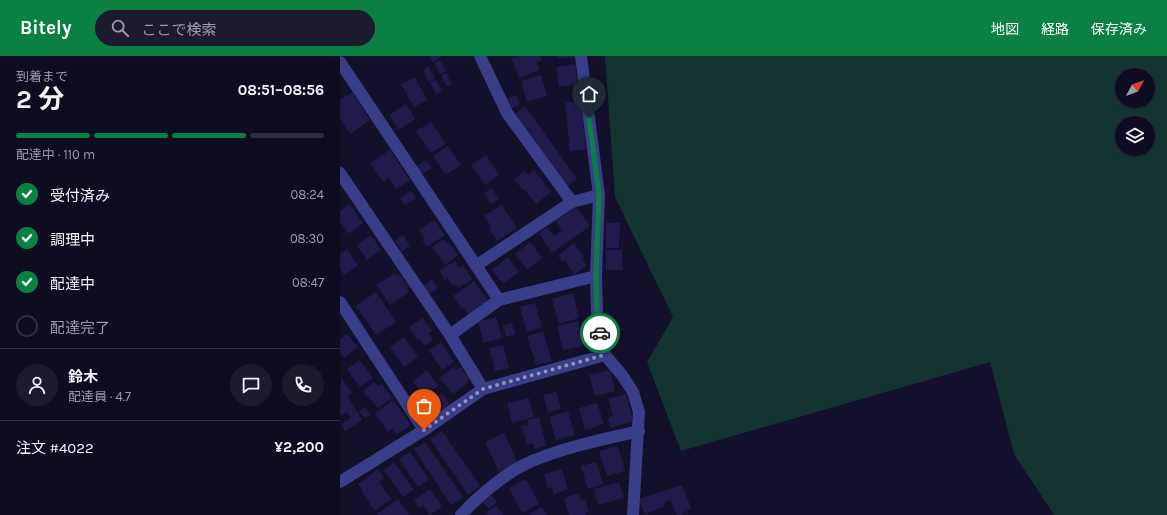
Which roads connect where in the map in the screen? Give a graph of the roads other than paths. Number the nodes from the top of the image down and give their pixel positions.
1 (480, 56) edge
2 (581, 56) edge
3 (340, 62) edge
4 (340, 173) edge
5 (599, 195) junction
6 (572, 202) junction
7 (477, 265) junction
8 (596, 276) junction
9 (499, 300) junction
10 (340, 302) edge
11 (450, 335) junction
12 (604, 355) junction
13 (483, 389) junction
14 (424, 430) junction
15 (639, 431) junction
16 (341, 480) edge
17 (461, 515) edge
18 (633, 515) edge

1 - 6 street
2 - 5 street
3 - 7 street
4 - 11 street
5 - 6 street
5 - 8 street
6 - 7 street
7 - 9 street
8 - 9 street
8 - 12 street
9 - 11 street
10 - 14 street
11 - 13 street
12 - 13 street
12 - 15 street
13 - 14 street
14 - 16 street
15 - 17 street
15 - 18 street

